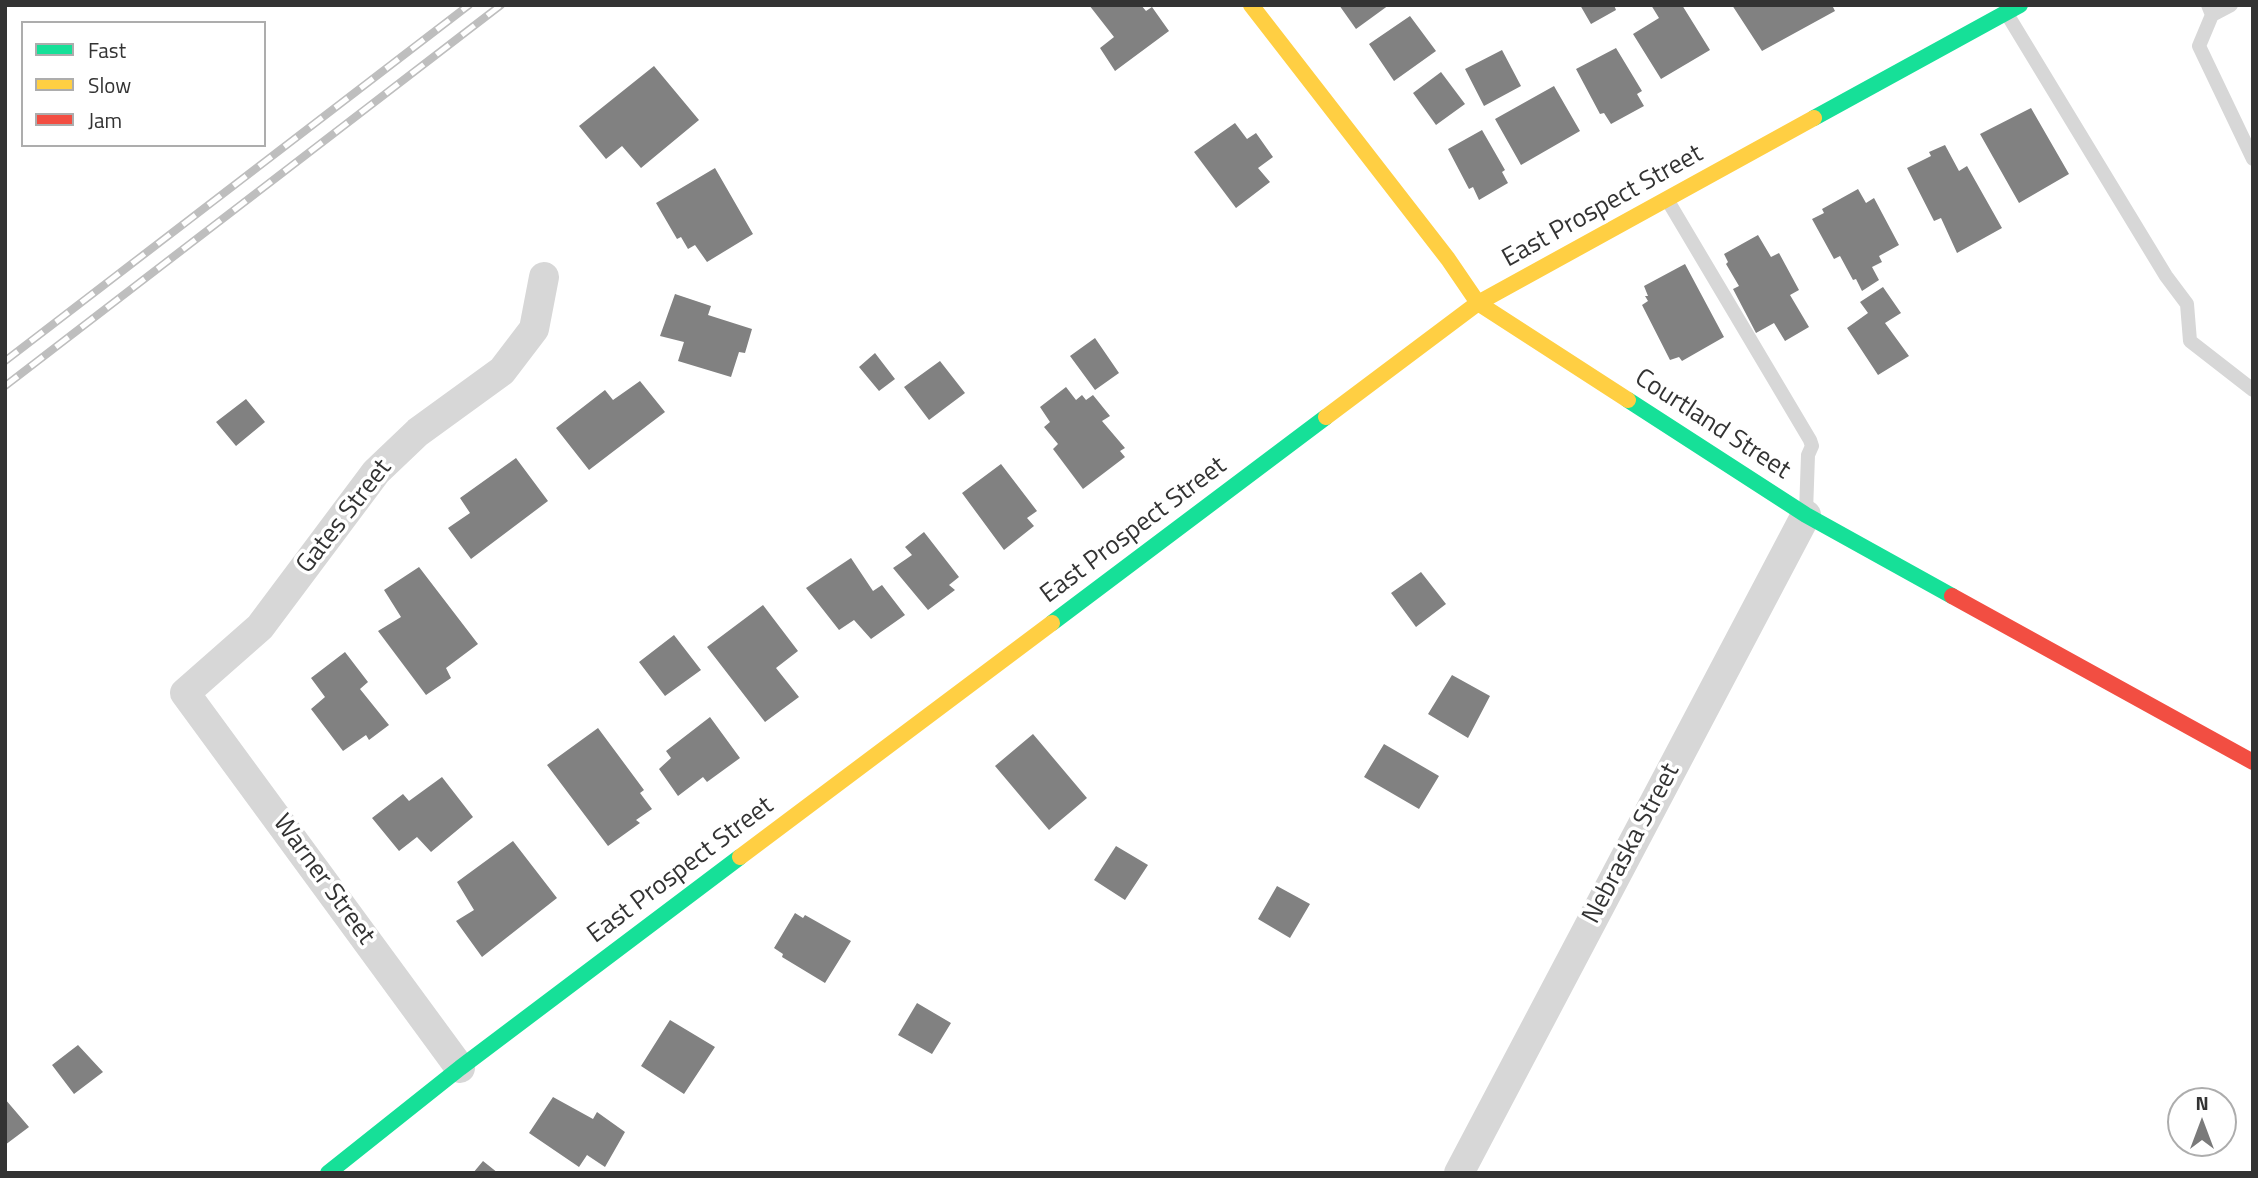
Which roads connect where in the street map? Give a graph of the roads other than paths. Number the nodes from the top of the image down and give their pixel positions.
1 (1251, 5) edge
2 (2231, 5) edge
3 (2013, 9) edge
4 (2210, 10) edge
5 (2253, 159) edge
6 (1667, 200) junction
7 (544, 276) dead end
8 (1478, 303) junction
9 (2253, 390) edge
10 (1806, 515) junction
11 (185, 693) joint
12 (2253, 762) edge
13 (460, 1068) junction
14 (328, 1173) edge
15 (1459, 1173) edge

1 - 8 street, Courtland Street
2 - 4 lane
3 - 6 street, East Prospect Street
3 - 9 lane
4 - 5 lane
6 - 8 street, East Prospect Street
6 - 10 lane
7 - 11 street, Gates Street
8 - 10 street, Courtland Street
8 - 13 street, East Prospect Street
10 - 12 street, Courtland Street
10 - 15 street, Nebraska Street
11 - 13 street, Warner Street
13 - 14 street, East Prospect Street

